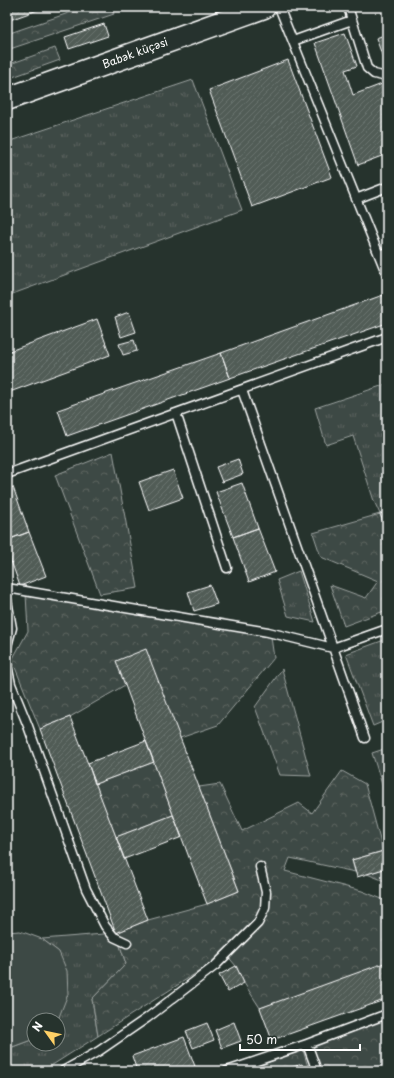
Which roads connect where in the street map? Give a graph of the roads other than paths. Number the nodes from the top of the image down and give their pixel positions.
1 (279, 7) edge
2 (348, 7) edge
3 (255, 8) edge
4 (352, 20) junction
5 (293, 41) junction
6 (387, 76) edge
7 (7, 99) edge
8 (387, 187) edge
9 (356, 199) junction
10 (383, 254) edge
11 (387, 275) edge
12 (387, 338) edge
13 (242, 390) junction
14 (176, 413) junction
15 (7, 474) edge
16 (227, 568) dead end
17 (7, 588) edge
18 (7, 600) edge
19 (387, 629) edge
20 (7, 646) edge
21 (333, 648) junction
22 (7, 665) edge
23 (364, 738) dead end
24 (260, 867) dead end
25 (127, 943) dead end
26 (387, 1014) edge
27 (307, 1044) junction
28 (62, 1071) edge
29 (227, 1071) edge
30 (317, 1071) edge

1 - 5 lane
2 - 4 lane
3 - 7 street, Babək küçəsi
4 - 5 lane
4 - 6 lane
5 - 9 lane
8 - 9 lane
9 - 10 lane
10 - 11 lane
12 - 13 lane
13 - 14 lane
13 - 21 lane
14 - 15 lane
14 - 16 lane
17 - 21 lane
18 - 20 lane
19 - 21 lane
21 - 23 lane
22 - 25 lane
24 - 28 lane
26 - 27 lane
27 - 29 lane
27 - 30 lane

